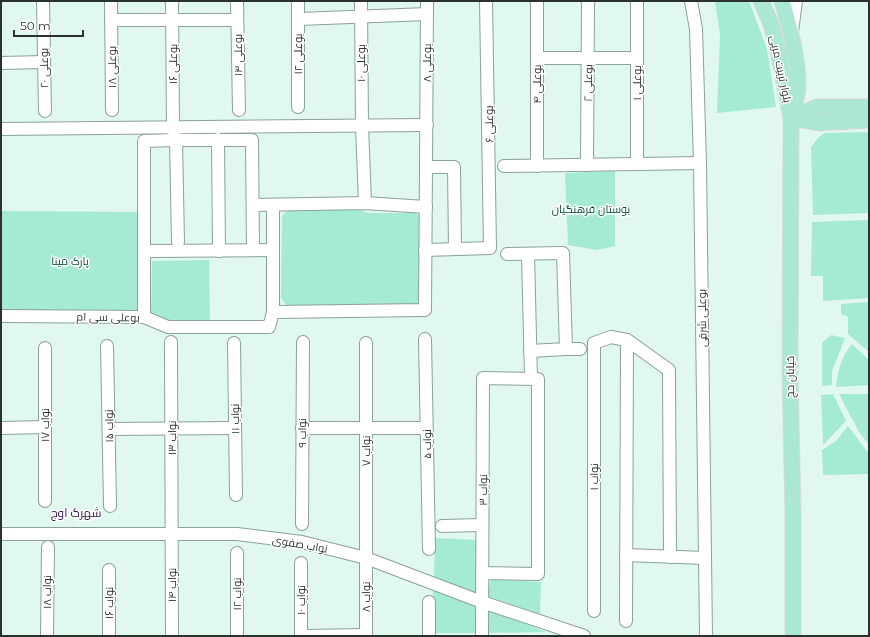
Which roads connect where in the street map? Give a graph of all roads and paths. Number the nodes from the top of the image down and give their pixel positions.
1 (43, 1) edge
2 (111, 1) edge
3 (172, 1) edge
4 (237, 1) edge
5 (298, 1) edge
6 (361, 1) edge
7 (427, 1) edge
8 (486, 1) edge
9 (537, 1) edge
10 (588, 1) edge
11 (637, 1) edge
12 (691, 1) edge
13 (761, 1) edge
14 (782, 1) edge
15 (796, 1) edge
16 (426, 14) junction
17 (361, 17) junction
18 (299, 18) junction
19 (111, 20) junction
20 (173, 20) junction
21 (237, 20) junction
22 (792, 36) junction
23 (537, 58) junction
24 (588, 58) junction
25 (636, 58) junction
26 (44, 62) junction
27 (1, 63) edge
28 (798, 88) junction
29 (298, 107) dead end
30 (817, 107) junction
31 (869, 107) edge
32 (112, 110) dead end
33 (239, 110) dead end
34 (45, 111) dead end
35 (791, 118) junction
36 (869, 120) edge
37 (427, 125) junction
38 (362, 126) junction
39 (173, 128) junction
40 (1, 129) edge
41 (218, 139) junction
42 (176, 140) junction
43 (700, 163) junction
44 (637, 164) junction
45 (587, 165) junction
46 (504, 166) dead end
47 (537, 166) junction
48 (426, 167) junction
49 (365, 203) junction
50 (253, 205) junction
51 (273, 205) junction
52 (426, 207) junction
53 (178, 242) dead end
54 (455, 249) junction
55 (253, 250) junction
56 (273, 250) junction
57 (425, 250) junction
58 (145, 251) junction
59 (219, 251) junction
60 (507, 254) dead end
61 (528, 254) junction
62 (273, 312) junction
63 (1, 316) edge
64 (144, 317) junction
65 (425, 339) dead end
66 (627, 340) junction
67 (171, 342) dead end
68 (302, 342) dead end
69 (234, 343) dead end
70 (366, 343) dead end
71 (108, 346) dead end
72 (45, 348) dead end
73 (566, 349) junction
74 (580, 349) dead end
75 (530, 351) junction
76 (534, 378) junction
77 (45, 427) junction
78 (1, 428) edge
79 (235, 428) junction
80 (302, 428) junction
81 (366, 428) junction
82 (426, 428) junction
83 (172, 429) junction
84 (109, 430) junction
85 (236, 494) dead end
86 (45, 501) dead end
87 (110, 506) dead end
88 (302, 524) dead end
89 (482, 525) junction
90 (442, 526) dead end
91 (1, 534) edge
92 (172, 534) junction
93 (48, 547) dead end
94 (429, 549) dead end
95 (237, 553) dead end
96 (626, 556) junction
97 (670, 557) junction
98 (366, 558) junction
99 (705, 558) junction
100 (301, 563) dead end
101 (109, 570) dead end
102 (482, 573) junction
103 (429, 602) dead end
104 (482, 602) junction
105 (594, 611) dead end
106 (626, 621) dead end
107 (47, 636) edge
108 (110, 636) edge
109 (172, 636) edge
110 (237, 636) edge
111 (301, 636) edge
112 (366, 636) edge
113 (429, 636) edge
114 (482, 636) edge
115 (584, 636) edge
116 (706, 636) edge
117 (793, 636) edge

1 - 26 street, بوعلی ۲۰
2 - 19 street, بوعلی ۱۸
3 - 20 street, بوعلی ۱۶
4 - 21 street, بوعلی ۱۴
5 - 18 street, بوعلی ۱۲
6 - 17 street, بوعلی ۱۰
7 - 16 street, بوعلی ۸
8 - 54 street, بوعلی ۶
9 - 23 street, بوعلی ۴
10 - 24 street, بوعلی ۲
11 - 25 street, بوعلی ۱
12 - 43 street, بوعلی شرقی
13 - 35 main road, بلوار تربیت مربی
14 - 22 main road, بلوار تربیت مربی
15 - 22 street
16 - 17 street
16 - 37 street, بوعلی ۸
17 - 18 street
17 - 38 street, بوعلی ۱۰
18 - 29 street, بوعلی ۱۲
19 - 20 street
19 - 32 street, بوعلی ۱۸
20 - 21 street
20 - 39 street, بوعلی ۱۶
21 - 33 street, بوعلی ۱۴
22 - 28 main road, بلوار تربیت مربی
23 - 24 street
23 - 47 street, بوعلی ۴
24 - 25 street
24 - 45 street, بوعلی ۲
25 - 44 street, بوعلی ۱
26 - 27 street
26 - 34 street, بوعلی ۲۰
28 - 30 main road
28 - 35 main road, بلوار تربیت مربی
30 - 31 main road
30 - 35 main road
35 - 36 main road
35 - 117 main road, خیابان حج
37 - 38 street
37 - 48 street, بوعلی ۸
38 - 39 street
38 - 49 street, بوعلی ۱۰
39 - 40 street
39 - 42 street, بوعلی ۱۶
41 - 42 street
41 - 50 street
41 - 59 street
42 - 53 street, بوعلی ۱۶
42 - 58 street
43 - 44 street
43 - 99 street, بوعلی شرقی
44 - 45 street
45 - 47 street
46 - 47 street
48 - 52 street, بوعلی ۸
48 - 54 street
49 - 51 street
49 - 52 street
50 - 51 street
50 - 55 street
51 - 56 street
52 - 57 street, بوعلی ۸
54 - 57 street
55 - 56 street
55 - 59 street
56 - 62 street
57 - 62 street, بوعلی ۸
58 - 59 street
58 - 64 street
60 - 61 street
61 - 73 street
61 - 75 street
62 - 64 street, بوعلی سی ام
63 - 64 street, بوعلی سی ام
65 - 82 street, نواب ۵
66 - 96 street
66 - 97 street
66 - 105 street, نواب ۱
67 - 83 street, نواب ۱۳
68 - 80 street, نواب ۹
69 - 79 street, نواب ۱۱
70 - 81 street, نواب ۷
71 - 84 street, نواب ۱۵
72 - 77 street, نواب ۱۷
73 - 74 street
73 - 75 street
75 - 76 street
76 - 89 street, نواب ۳
76 - 102 street
77 - 78 street
77 - 86 street, نواب ۱۷
79 - 83 street
79 - 85 street, نواب ۱۱
80 - 81 street
80 - 88 street, نواب ۹
81 - 82 street
81 - 98 street, نواب ۷
82 - 94 street, نواب ۵
83 - 84 street
83 - 92 street, نواب ۱۳
84 - 87 street, نواب ۱۵
89 - 90 street
89 - 102 street, نواب ۳
91 - 92 street, نواب صفوی
92 - 98 street, نواب صفوی
92 - 109 street, نواب ۱۴
93 - 107 street, نواب ۱۸
95 - 110 street, نواب ۱۲
96 - 97 street
96 - 106 street
97 - 99 street
98 - 104 street, نواب صفوی
98 - 112 street, نواب ۸
99 - 116 street, بوعلی شرقی
100 - 111 street, نواب ۱۰
101 - 108 street, نواب ۱۶
102 - 104 street, نواب ۳
103 - 113 street
104 - 114 street, نواب ۳
104 - 115 street, نواب صفوی
111 - 112 street

